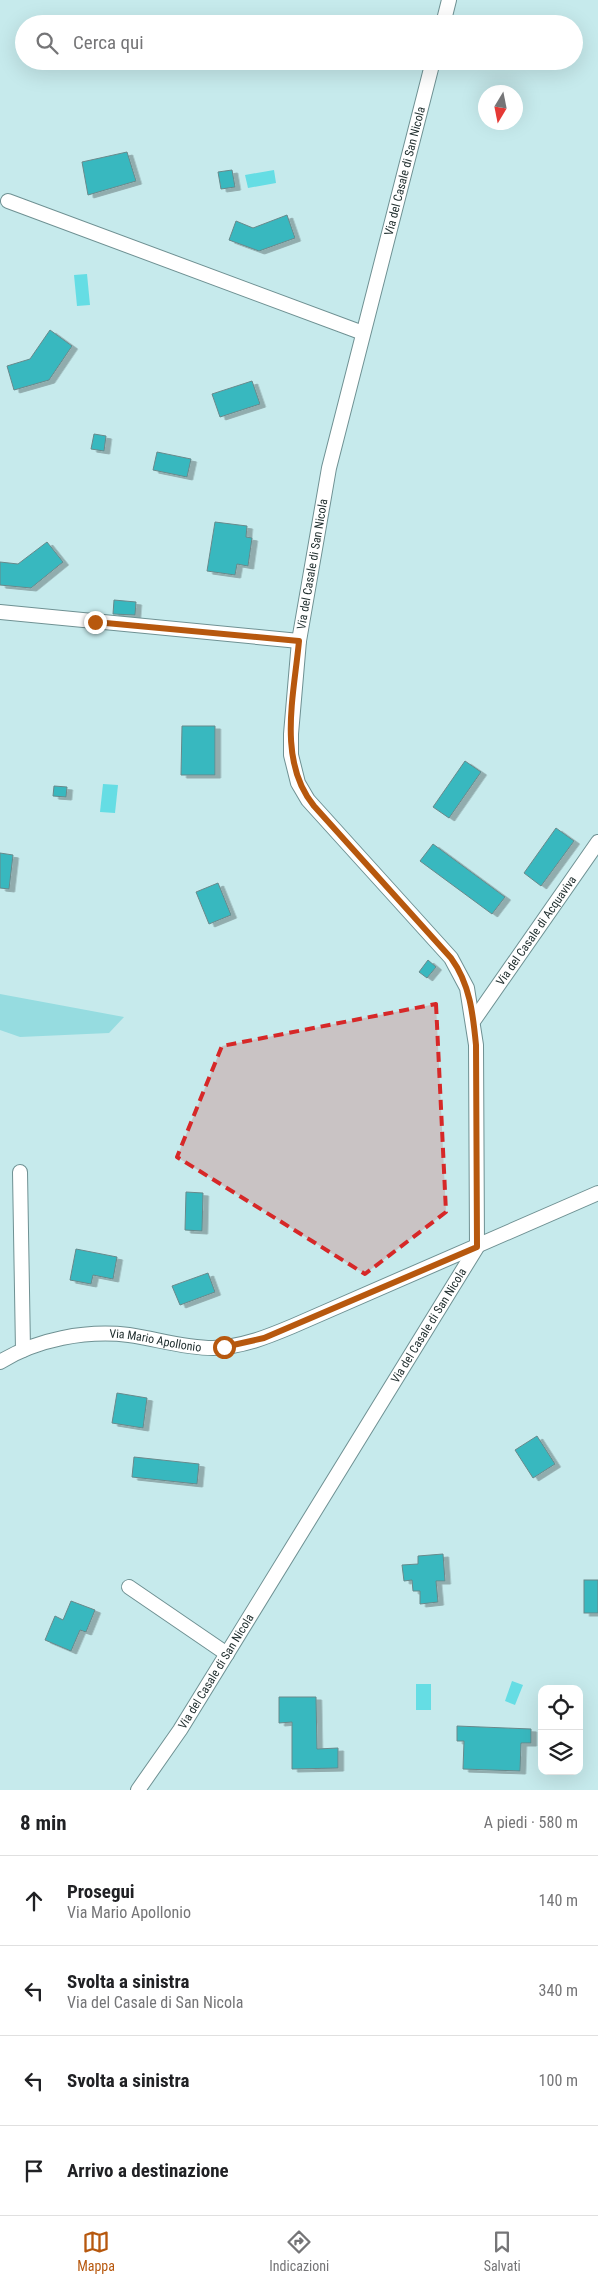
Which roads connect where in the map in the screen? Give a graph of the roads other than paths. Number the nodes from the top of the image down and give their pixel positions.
1 (449, 0) edge
2 (445, 15) edge
3 (431, 70) edge
4 (8, 201) dead end
5 (363, 333) junction
6 (0, 612) edge
7 (299, 641) junction
8 (598, 842) edge
9 (474, 1020) junction
10 (20, 1172) dead end
11 (598, 1193) edge
12 (477, 1247) junction
13 (23, 1350) junction
14 (0, 1362) edge
15 (129, 1588) dead end
16 (227, 1654) junction
17 (138, 1790) edge

1 - 2 street
3 - 5 street, Via del Casale di San Nicola
4 - 5 street
5 - 7 street, Via del Casale di San Nicola
6 - 7 street
7 - 9 street, Via del Casale di San Nicola
8 - 9 street, Via del Casale di Acquaviva
9 - 12 street, Via del Casale di San Nicola
10 - 13 street
11 - 12 street, Via Mario Apollonio
12 - 13 street, Via Mario Apollonio
12 - 16 street, Via del Casale di San Nicola
13 - 14 street, Via Mario Apollonio
15 - 16 street
16 - 17 street, Via del Casale di San Nicola

